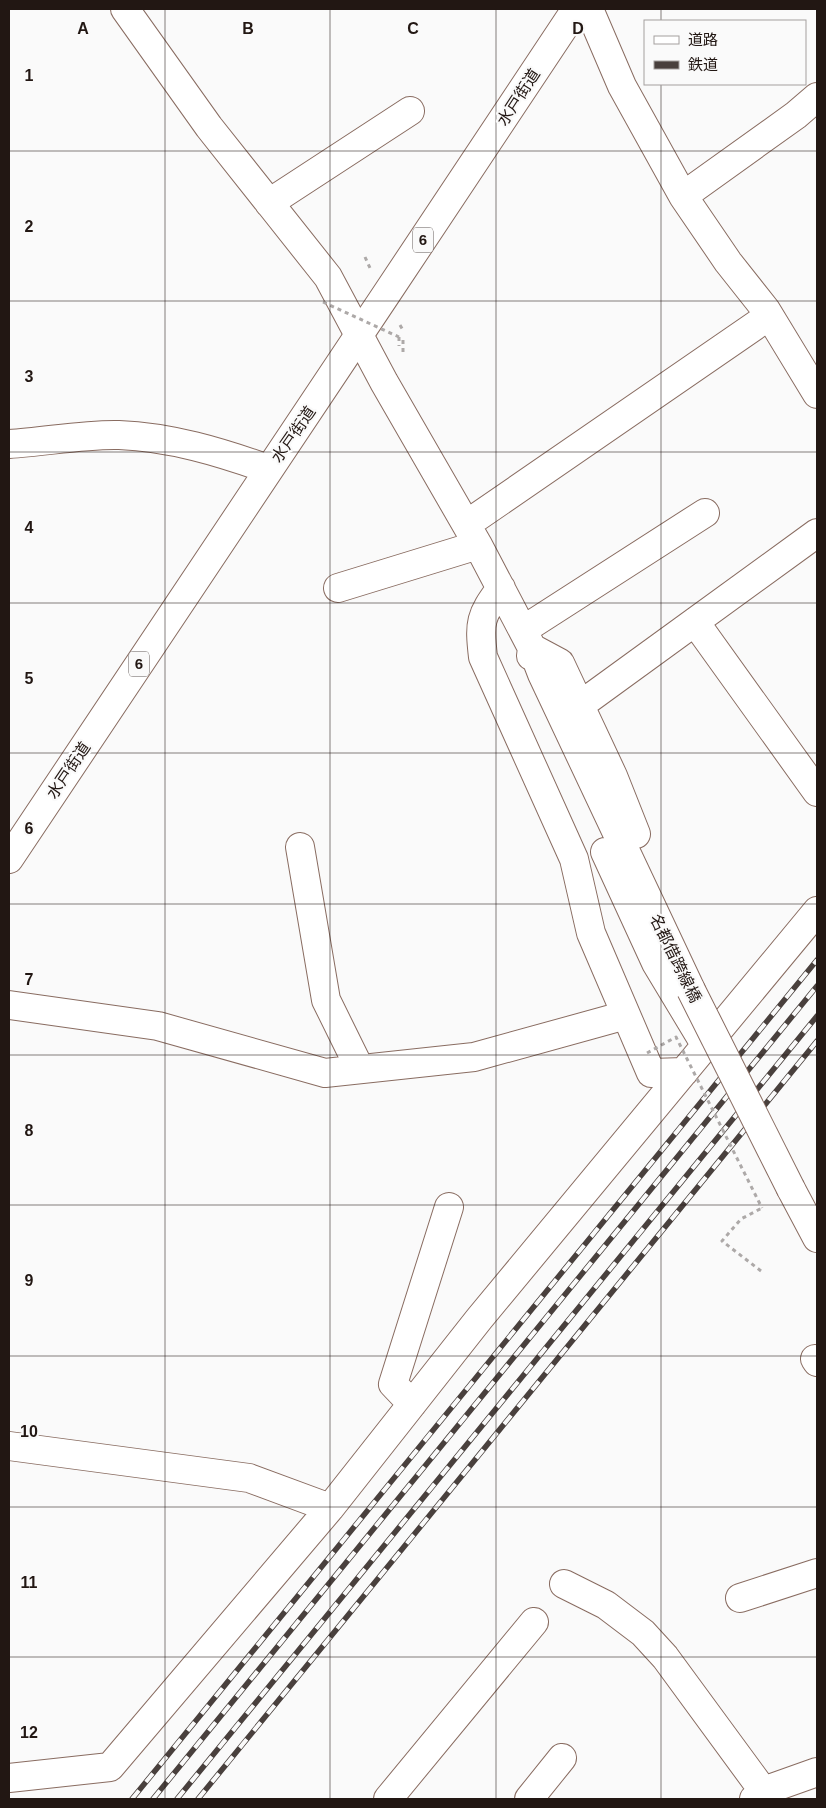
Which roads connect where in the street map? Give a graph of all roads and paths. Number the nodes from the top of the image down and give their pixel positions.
1 (125, 9) edge
2 (576, 9) edge
3 (589, 9) edge
4 (817, 97) edge
5 (410, 110) dead end
6 (683, 196) junction
7 (269, 203) junction
8 (323, 302) dead end
9 (769, 316) junction
10 (360, 335) junction
11 (399, 337) dead end
12 (817, 394) edge
13 (9, 444) edge
14 (268, 469) junction
15 (705, 513) dead end
16 (817, 533) edge
17 (472, 534) junction
18 (338, 588) dead end
19 (501, 588) junction
20 (695, 622) junction
21 (528, 639) junction
22 (579, 706) junction
23 (817, 792) edge
24 (300, 847) dead end
25 (9, 859) edge
26 (817, 911) edge
27 (9, 1005) edge
28 (626, 1015) junction
29 (711, 1039) junction
30 (647, 1053) dead end
31 (360, 1069) junction
32 (684, 1072) junction
33 (449, 1207) dead end
34 (817, 1238) edge
35 (761, 1271) dead end
36 (412, 1404) junction
37 (9, 1446) edge
38 (330, 1508) junction
39 (817, 1573) edge
40 (564, 1584) dead end
41 (740, 1598) dead end
42 (534, 1622) dead end
43 (562, 1758) dead end
44 (817, 1772) edge
45 (9, 1778) edge
46 (767, 1795) edge
47 (388, 1799) edge
48 (529, 1799) edge

1 - 7 main road, 名都借跨線橋
2 - 10 main road, 水戸街道 / 6
3 - 6 main road
4 - 6 main road
5 - 7 main road
6 - 9 main road
7 - 10 main road, 名都借跨線橋
8 - 11 path, bridge
9 - 12 main road
9 - 17 main road
10 - 14 main road, 水戸街道 / 6
10 - 17 main road, 名都借跨線橋
13 - 14 main road
14 - 25 main road, 水戸街道 / 6
15 - 21 main road
16 - 20 main road
17 - 18 main road
17 - 19 main road, 名都借跨線橋
19 - 21 main road, 名都借跨線橋
19 - 28 main road
20 - 22 main road
20 - 23 main road
21 - 22 main road
21 - 29 main road
21 - 34 main road, 名都借跨線橋, bridge
22 - 29 main road
24 - 31 main road
26 - 29 main road
27 - 31 main road
28 - 31 main road
28 - 32 main road
29 - 32 main road
30 - 35 path, bridge
32 - 36 main road
33 - 36 main road
36 - 38 main road
37 - 38 main road
38 - 45 main road
39 - 41 main road
40 - 46 main road
42 - 47 main road
43 - 48 main road
44 - 46 main road

